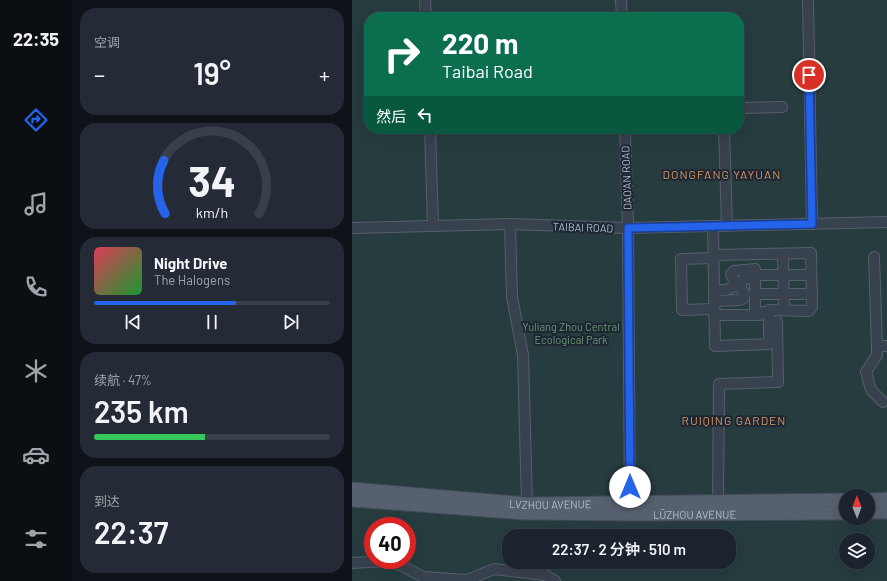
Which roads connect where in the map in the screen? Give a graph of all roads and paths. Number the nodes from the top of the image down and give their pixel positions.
1 (425, 0) edge
2 (621, 0) edge
3 (808, 0) edge
4 (426, 12) edge
5 (622, 12) edge
6 (782, 107) dead end
7 (744, 108) edge
8 (430, 134) edge
9 (625, 134) edge
10 (724, 134) edge
11 (887, 222) edge
12 (510, 224) junction
13 (812, 224) junction
14 (433, 226) junction
15 (713, 226) junction
16 (727, 226) junction
17 (352, 228) edge
18 (628, 228) junction
19 (754, 254) junction
20 (783, 254) junction
21 (714, 256) junction
22 (874, 257) dead end
23 (811, 274) junction
24 (755, 275) junction
25 (784, 275) junction
26 (714, 290) junction
27 (755, 294) junction
28 (784, 294) junction
29 (812, 294) junction
30 (714, 308) junction
31 (784, 310) junction
32 (772, 316) junction
33 (876, 346) junction
34 (887, 346) edge
35 (883, 402) dead end
36 (352, 489) edge
37 (887, 499) edge
38 (352, 500) edge
39 (839, 500) edge
40 (875, 500) edge
41 (718, 501) junction
42 (527, 504) junction
43 (630, 508) junction
44 (875, 512) edge
45 (887, 512) edge
46 (839, 513) edge
47 (352, 563) edge
48 (555, 581) edge

1 - 4 street
2 - 5 street
3 - 13 street
6 - 7 street
8 - 14 street
9 - 18 street, DAO'AN ROAD
10 - 16 street
11 - 13 street, TAIBAI ROAD
12 - 14 street, TAIBAI ROAD
12 - 18 street, TAIBAI ROAD
12 - 42 street
13 - 16 street, TAIBAI ROAD
14 - 17 street, TAIBAI ROAD
15 - 16 street, TAIBAI ROAD
15 - 18 street, TAIBAI ROAD
15 - 21 street
18 - 43 street, DAO'AN ROAD
19 - 20 street
19 - 21 street
19 - 24 street
20 - 23 street
20 - 25 street
21 - 26 street
21 - 30 street
22 - 33 street
23 - 25 street
23 - 29 street
24 - 25 street
24 - 26 street
24 - 27 street
24 - 30 street
25 - 28 street
26 - 30 street
27 - 28 street
27 - 32 street
28 - 29 street
28 - 31 street
29 - 31 street
30 - 32 street
30 - 32 street
31 - 32 street
32 - 41 street
33 - 34 street
33 - 35 street
36 - 42 main road, LVZHOU AVENUE
37 - 40 main road
38 - 43 main road, LÜZHOU AVENUE
39 - 41 main road, LVZHOU AVENUE
41 - 43 main road, LVZHOU AVENUE
42 - 43 main road, LVZHOU AVENUE
43 - 46 main road, LÜZHOU AVENUE
44 - 45 main road
47 - 48 street

